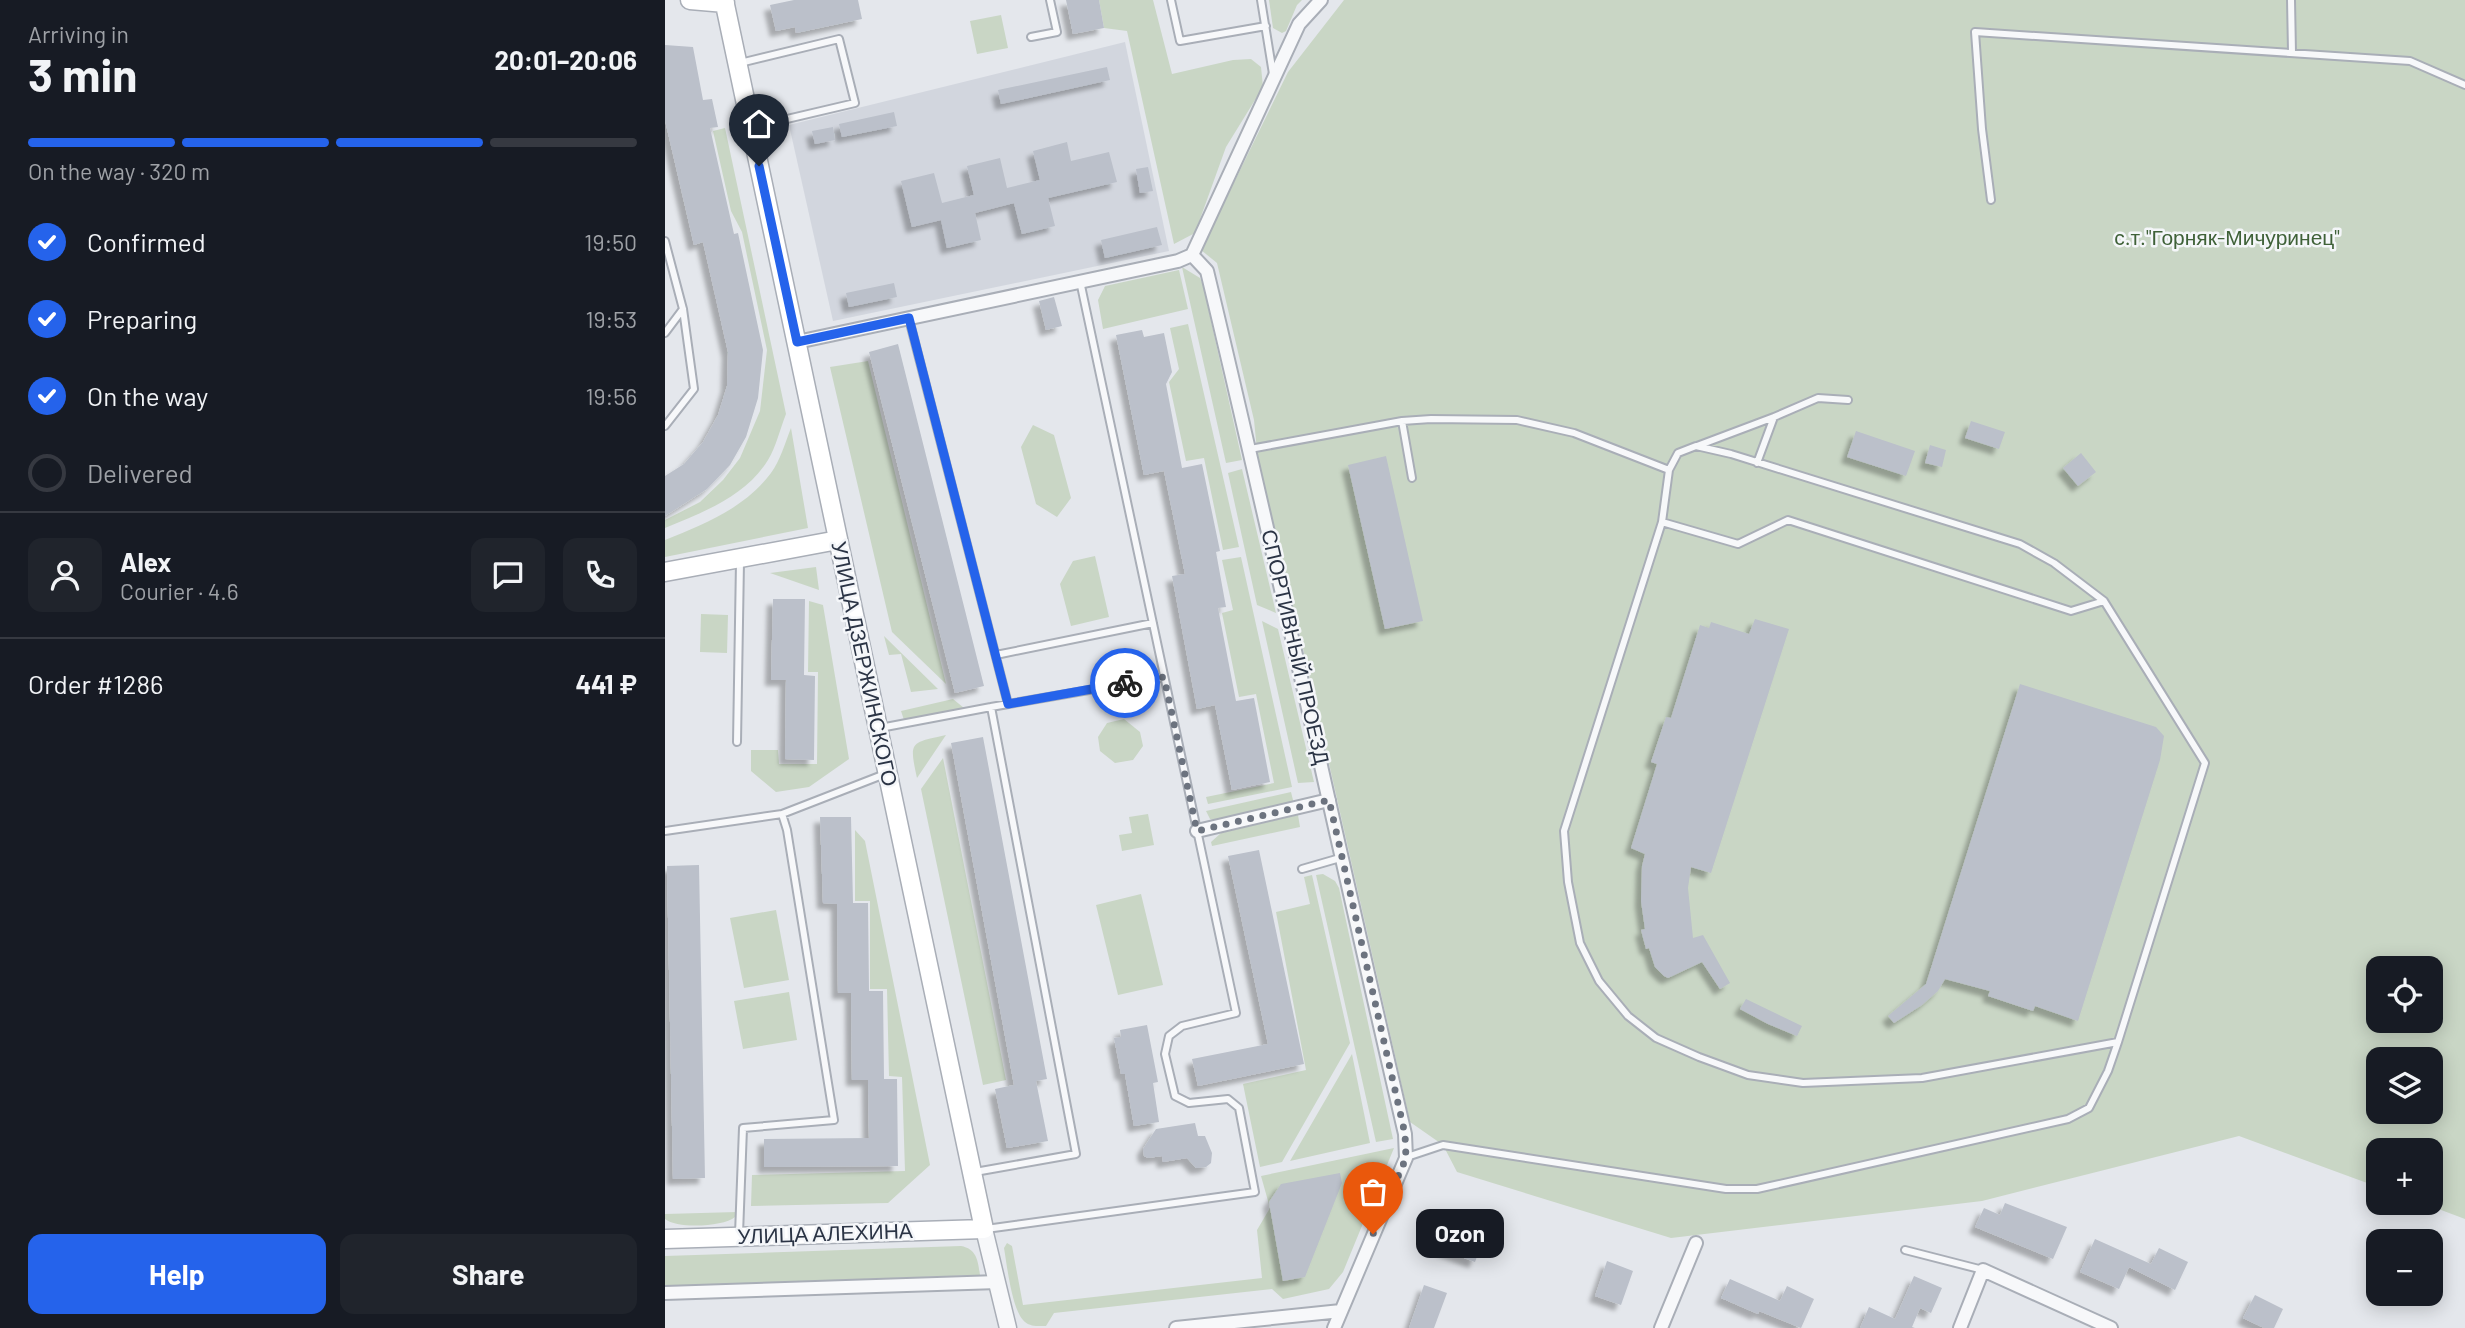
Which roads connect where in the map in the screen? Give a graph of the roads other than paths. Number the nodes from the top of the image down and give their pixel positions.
1 (689, 0) edge
2 (1050, 0) edge
3 (1171, 0) edge
4 (1261, 0) edge
5 (1321, 0) edge
6 (2291, 0) edge
7 (725, 1) edge
8 (1266, 26) junction
9 (1031, 37) dead end
10 (2292, 52) junction
11 (738, 64) junction
12 (1273, 75) junction
13 (2465, 85) edge
14 (751, 128) junction
15 (1991, 200) dead end
16 (665, 241) edge
17 (1192, 255) junction
18 (1080, 281) junction
19 (683, 309) junction
20 (909, 318) junction
21 (665, 333) edge
22 (797, 342) junction
23 (1848, 400) dead end
24 (1774, 416) junction
25 (1402, 421) junction
26 (665, 426) edge
27 (1696, 446) junction
28 (1250, 449) junction
29 (1757, 463) junction
30 (1669, 470) junction
31 (1412, 478) dead end
32 (1662, 522) junction
33 (838, 540) junction
34 (740, 558) junction
35 (665, 572) edge
36 (2104, 601) junction
37 (1153, 624) junction
38 (996, 655) junction
39 (1164, 677) junction
40 (1008, 704) junction
41 (991, 707) junction
42 (879, 728) junction
43 (737, 742) dead end
44 (887, 773) junction
45 (1329, 800) junction
46 (782, 814) junction
47 (665, 831) edge
48 (1197, 831) junction
49 (1340, 858) junction
50 (1302, 869) dead end
51 (2118, 1042) junction
52 (1406, 1158) junction
53 (972, 1173) junction
54 (984, 1229) junction
55 (739, 1236) junction
56 (665, 1239) edge
57 (1696, 1242) dead end
58 (1905, 1250) dead end
59 (1983, 1270) junction
60 (998, 1282) junction
61 (665, 1293) edge
62 (1341, 1311) junction
63 (1008, 1328) edge
64 (1176, 1328) edge
65 (1334, 1328) edge
66 (1661, 1328) edge
67 (1959, 1328) edge
68 (2111, 1328) edge

1 - 7 main road
2 - 9 lane
3 - 8 lane
4 - 8 lane
5 - 12 street
6 - 10 lane
7 - 11 main road, УЛИЦА ДЗЕРЖИНСКОГО
8 - 12 lane
10 - 13 lane
10 - 15 lane
11 - 14 main road, УЛИЦА ДЗЕРЖИНСКОГО
11 - 14 lane
12 - 17 street
14 - 22 main road, УЛИЦА ДЗЕРЖИНСКОГО
16 - 19 lane
17 - 18 street
17 - 28 street, СПОРТИВНЫЙ ПРОЕЗД
18 - 20 street
18 - 37 lane
19 - 21 lane
19 - 26 lane
20 - 22 street
20 - 38 lane
22 - 33 main road, УЛИЦА ДЗЕРЖИНСКОГО
23 - 24 lane
24 - 27 lane
24 - 29 lane
25 - 28 lane
25 - 30 lane
25 - 31 lane
27 - 29 lane
27 - 30 lane
28 - 45 street, СПОРТИВНЫЙ ПРОЕЗД
29 - 36 lane
30 - 32 lane
32 - 36 lane
32 - 51 lane
33 - 34 main road
33 - 42 main road, УЛИЦА ДЗЕРЖИНСКОГО
34 - 35 main road
34 - 43 lane
36 - 51 lane
37 - 38 lane
37 - 39 lane
38 - 40 lane
39 - 40 lane
39 - 48 lane
40 - 41 lane
41 - 42 lane
41 - 53 lane
42 - 44 main road, УЛИЦА ДЗЕРЖИНСКОГО
44 - 46 lane
44 - 53 main road, УЛИЦА ДЗЕРЖИНСКОГО
45 - 48 street
45 - 49 street, СПОРТИВНЫЙ ПРОЕЗД
46 - 47 lane
46 - 55 lane
48 - 54 lane
49 - 50 lane
49 - 52 street, СПОРТИВНЫЙ ПРОЕЗД
51 - 52 lane
52 - 62 street, СПОРТИВНЫЙ ПРОЕЗД
53 - 54 main road, УЛИЦА ДЗЕРЖИНСКОГО
54 - 55 main road, УЛИЦА АЛЕХИНА
54 - 60 street, УЛИЦА ДЗЕРЖИНСКОГО
55 - 56 main road, УЛИЦА АЛЕХИНА
57 - 66 street
58 - 59 lane
59 - 67 street
59 - 68 street
60 - 61 street
60 - 63 street, УЛИЦА ДЗЕРЖИНСКОГО
62 - 64 street
62 - 65 street, СПОРТИВНЫЙ ПРОЕЗД

